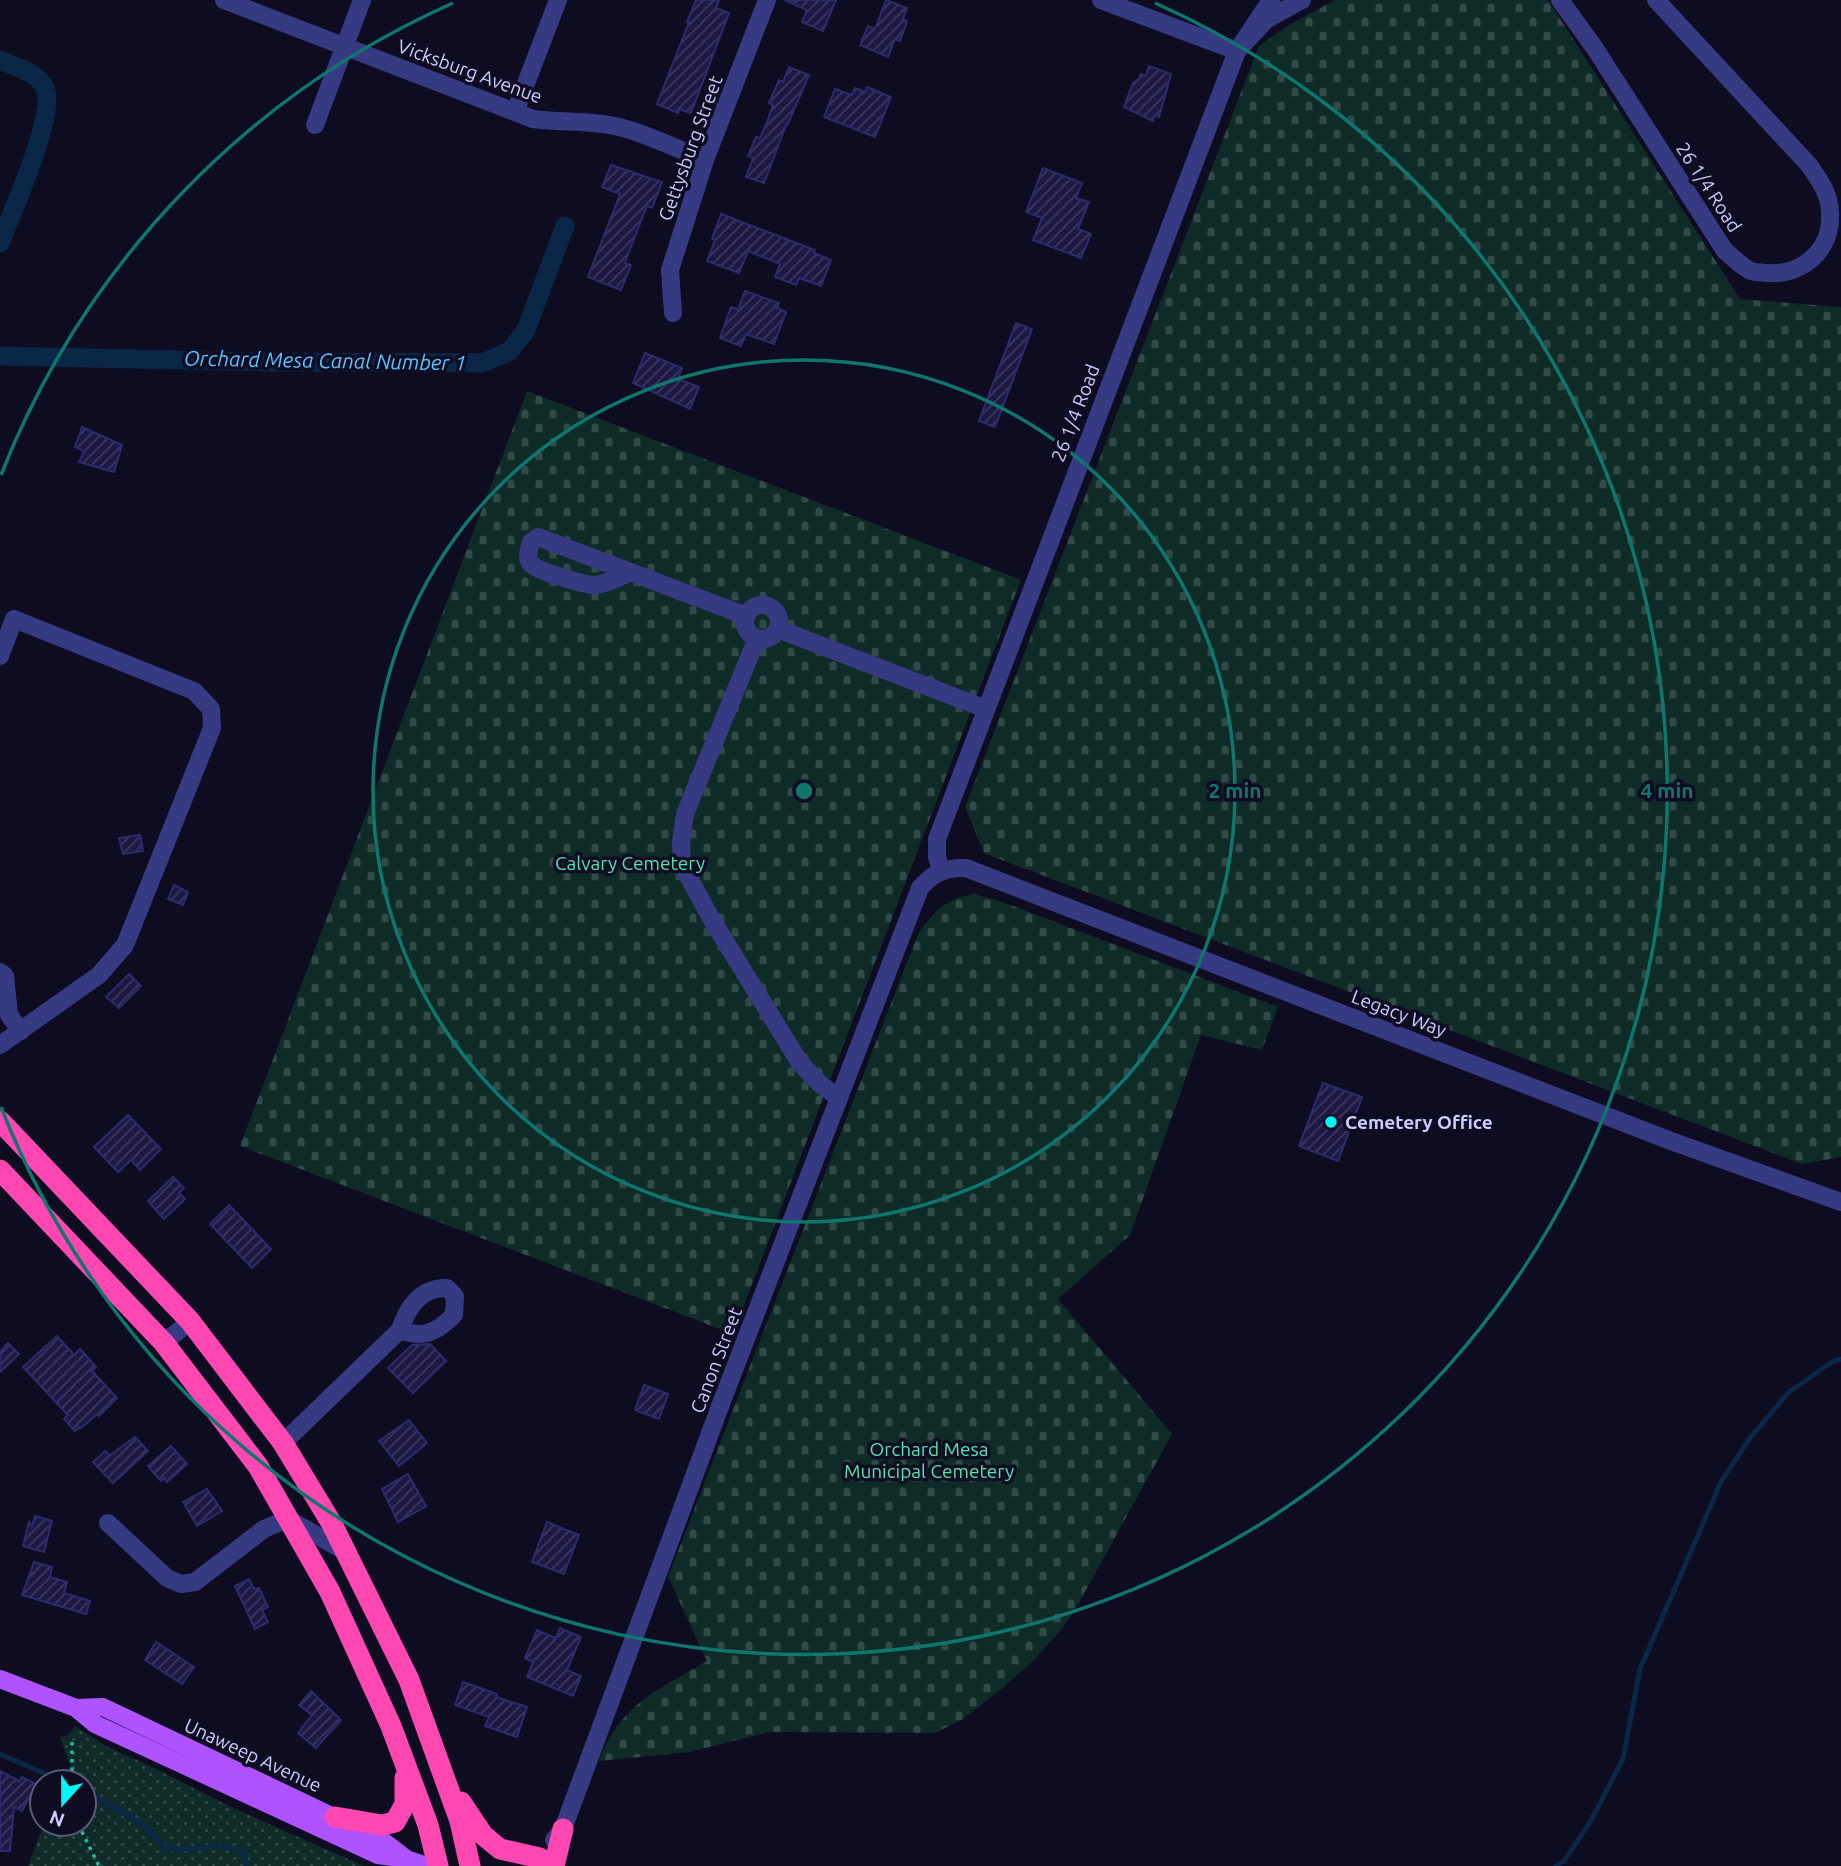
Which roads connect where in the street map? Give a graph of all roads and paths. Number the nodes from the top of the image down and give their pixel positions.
1 (224, 0) edge
2 (362, 0) edge
3 (558, 0) edge
4 (767, 0) edge
5 (1101, 0) edge
6 (1271, 0) edge
7 (1302, 0) edge
8 (1560, 0) edge
9 (1656, 0) edge
10 (345, 46) junction
11 (1237, 51) junction
12 (515, 112) junction
13 (314, 125) dead end
14 (705, 160) junction
15 (673, 313) dead end
16 (630, 572) junction
17 (746, 616) junction
18 (778, 629) junction
19 (757, 638) junction
20 (0, 656) edge
21 (986, 709) junction
22 (941, 870) junction
23 (0, 972) edge
24 (20, 1031) junction
25 (0, 1045) edge
26 (839, 1098) junction
27 (2, 1127) edge
28 (0, 1170) edge
29 (1841, 1202) edge
30 (190, 1321) junction
31 (400, 1330) dead end
32 (164, 1343) junction
33 (283, 1443) junction
34 (288, 1519) junction
35 (108, 1522) dead end
36 (345, 1552) junction
37 (0, 1679) edge
38 (76, 1708) junction
39 (72, 1742) dead end
40 (406, 1765) junction
41 (73, 1768) edge
42 (445, 1779) junction
43 (335, 1817) junction
44 (563, 1829) joint
45 (85, 1838) edge
46 (406, 1859) junction
47 (542, 1863) edge
48 (99, 1866) edge
49 (427, 1866) edge
50 (438, 1866) edge
51 (470, 1866) edge

1 - 10 street, Vicksburg Avenue
2 - 10 street
3 - 12 street
4 - 14 street, Gettysburg Street
5 - 11 street
6 - 11 street
7 - 11 street, 26 1/4 Road
8 - 9 street, 26 1/4 Road
10 - 12 street, Vicksburg Avenue
10 - 13 street
11 - 21 street, 26 1/4 Road
12 - 14 street, Vicksburg Avenue
14 - 15 street, Gettysburg Street
16 - 16 street
16 - 17 street
17 - 18 street
17 - 19 street
18 - 19 street
18 - 21 street
19 - 26 street
20 - 24 street
21 - 22 street, 26 1/4 Road
22 - 26 street, Canon Street
22 - 29 street, Legacy Way
23 - 24 street
24 - 25 street
26 - 44 street, Canon Street
27 - 30 highway
28 - 32 highway
30 - 32 street
30 - 33 highway
31 - 33 street
32 - 34 highway
33 - 36 highway
34 - 35 street
34 - 36 street
34 - 40 highway
36 - 42 highway
37 - 38 main road, Unaweep Avenue
38 - 43 main road, Unaweep Avenue
38 - 46 main road, Unaweep Avenue
39 - 41 path
40 - 43 highway
40 - 50 highway
42 - 47 highway
42 - 51 highway
43 - 46 main road, Unaweep Avenue
44 - 47 highway
45 - 48 path
46 - 49 main road, Unaweep Avenue

